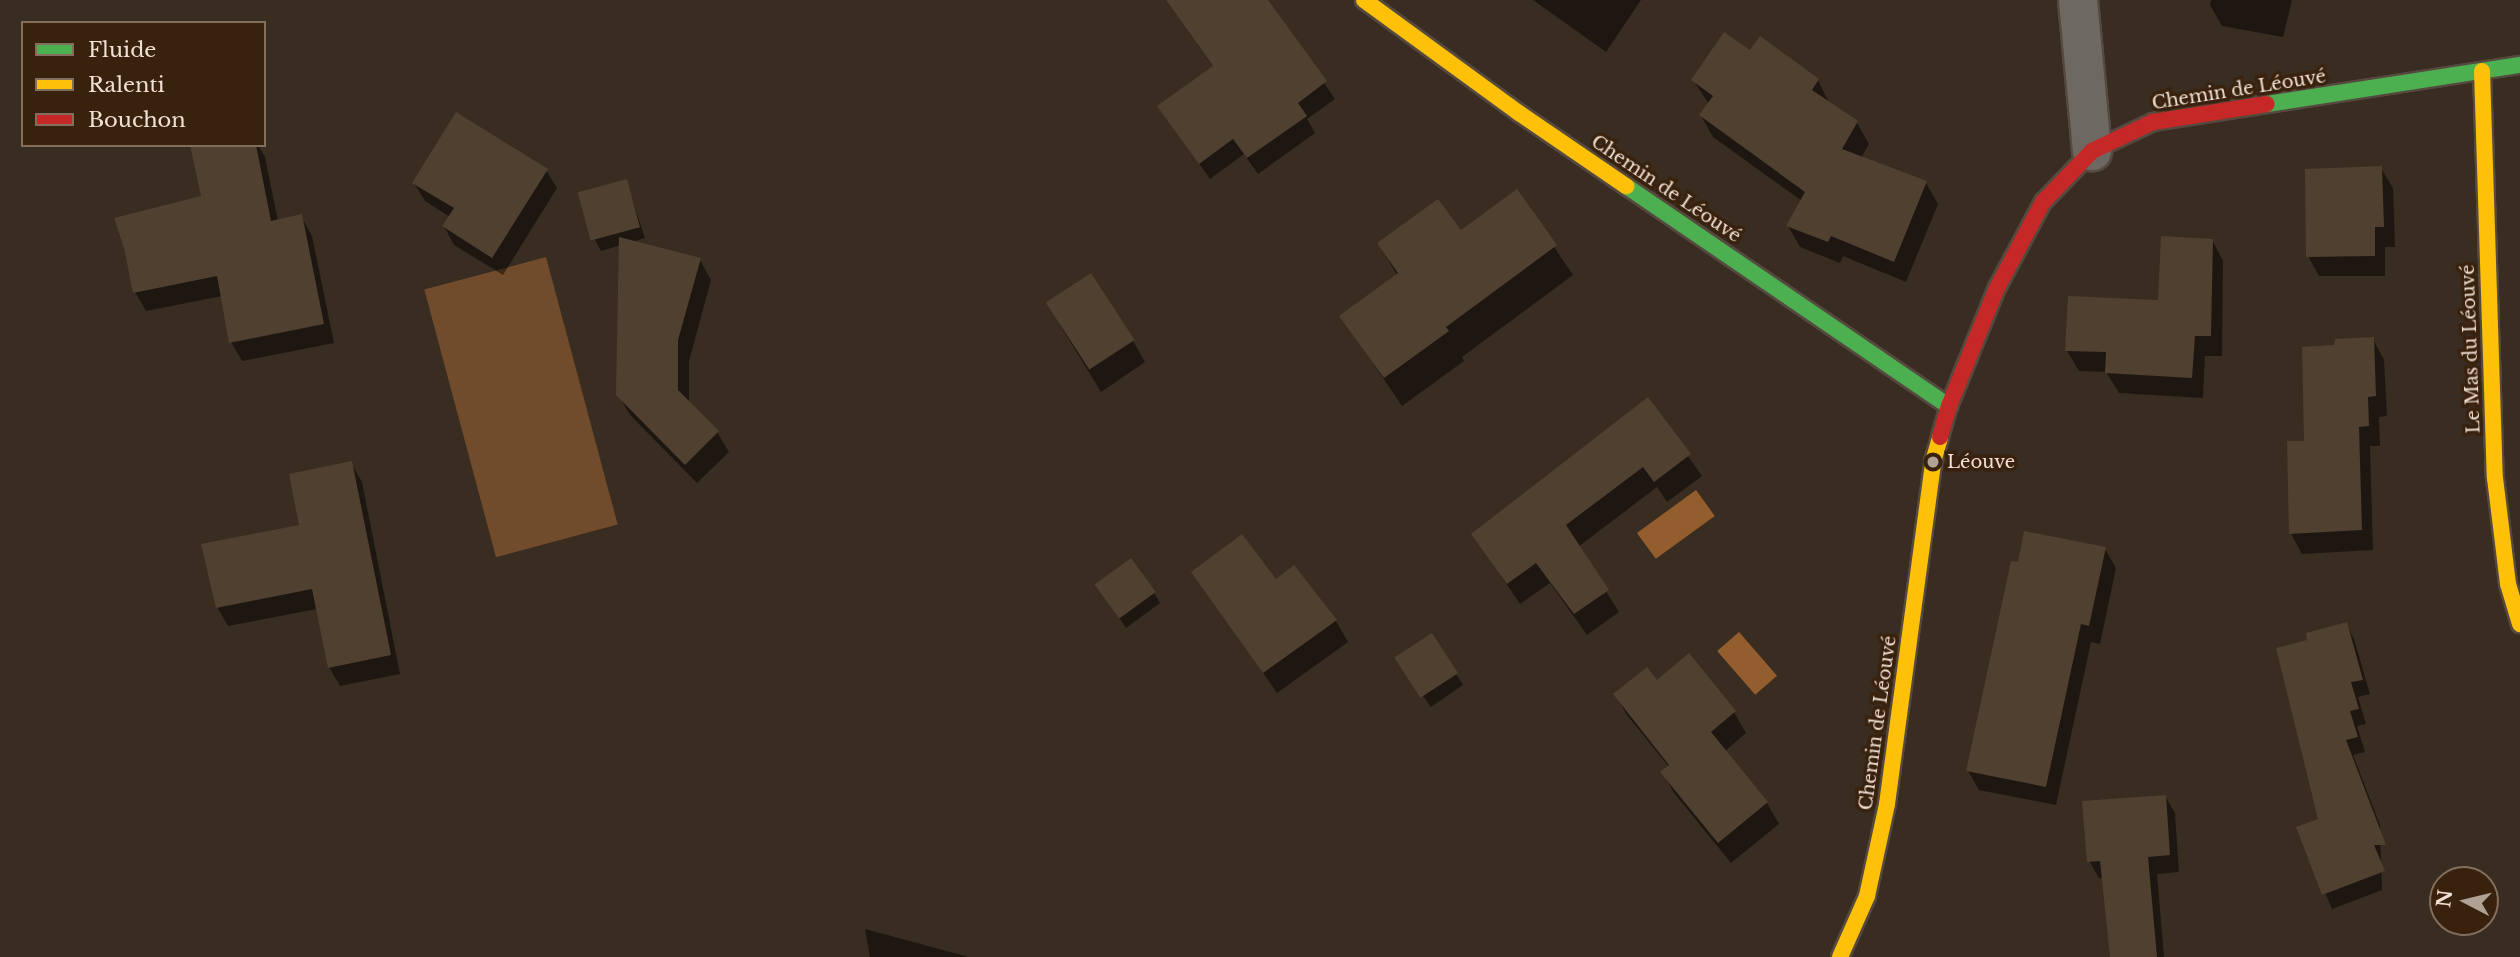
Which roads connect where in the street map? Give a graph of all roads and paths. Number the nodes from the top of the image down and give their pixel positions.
1 (1364, 0) edge
2 (2078, 0) edge
3 (2520, 65) edge
4 (2482, 71) junction
5 (2092, 151) junction
6 (1949, 406) junction
7 (2520, 624) edge
8 (1840, 957) edge

1 - 6 street, Chemin de Léouvé
2 - 5 street
3 - 4 street, Chemin de Léouvé
4 - 5 street, Chemin de Léouvé
4 - 7 street, Le Mas du Léouvé
5 - 6 street, Chemin de Léouvé
6 - 8 street, Chemin de Léouvé

